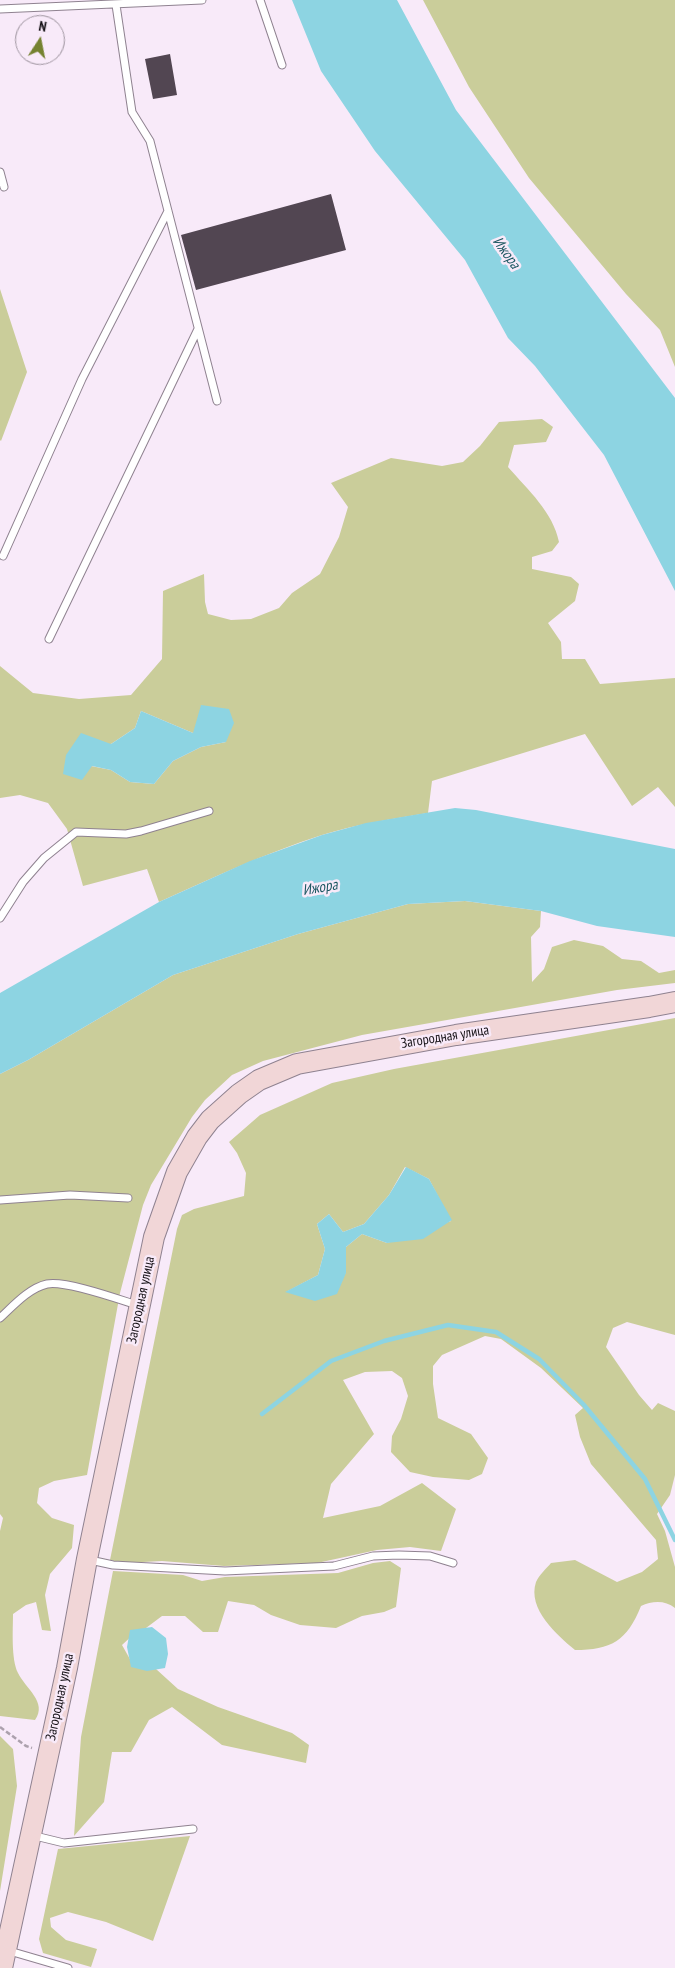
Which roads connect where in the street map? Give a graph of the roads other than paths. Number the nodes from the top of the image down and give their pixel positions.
1 (16, 0) edge
2 (202, 0) edge
3 (260, 0) edge
4 (116, 5) junction
5 (17, 8) junction
6 (0, 9) edge
7 (282, 65) dead end
8 (0, 172) edge
9 (4, 187) dead end
10 (168, 211) junction
11 (198, 330) junction
12 (216, 401) dead end
13 (3, 556) dead end
14 (49, 639) dead end
15 (209, 811) dead end
16 (0, 918) edge
17 (675, 1002) edge
18 (128, 1198) dead end
19 (0, 1200) edge
20 (140, 1306) junction
21 (0, 1318) edge
22 (87, 1559) junction
23 (453, 1563) dead end
24 (193, 1829) dead end
25 (31, 1835) junction
26 (4, 1959) edge
27 (68, 1968) edge

1 - 5 lane
2 - 4 lane
3 - 7 lane
4 - 5 lane
4 - 10 lane
5 - 6 lane
8 - 9 lane
10 - 11 lane
10 - 13 lane
11 - 12 lane
11 - 14 lane
15 - 16 lane
17 - 20 main road, Загородная улица
18 - 19 lane
20 - 21 lane
20 - 22 main road, Загородная улица
22 - 23 lane
22 - 25 main road, Загородная улица
24 - 25 lane
25 - 26 main road, Загородная улица
26 - 27 lane

